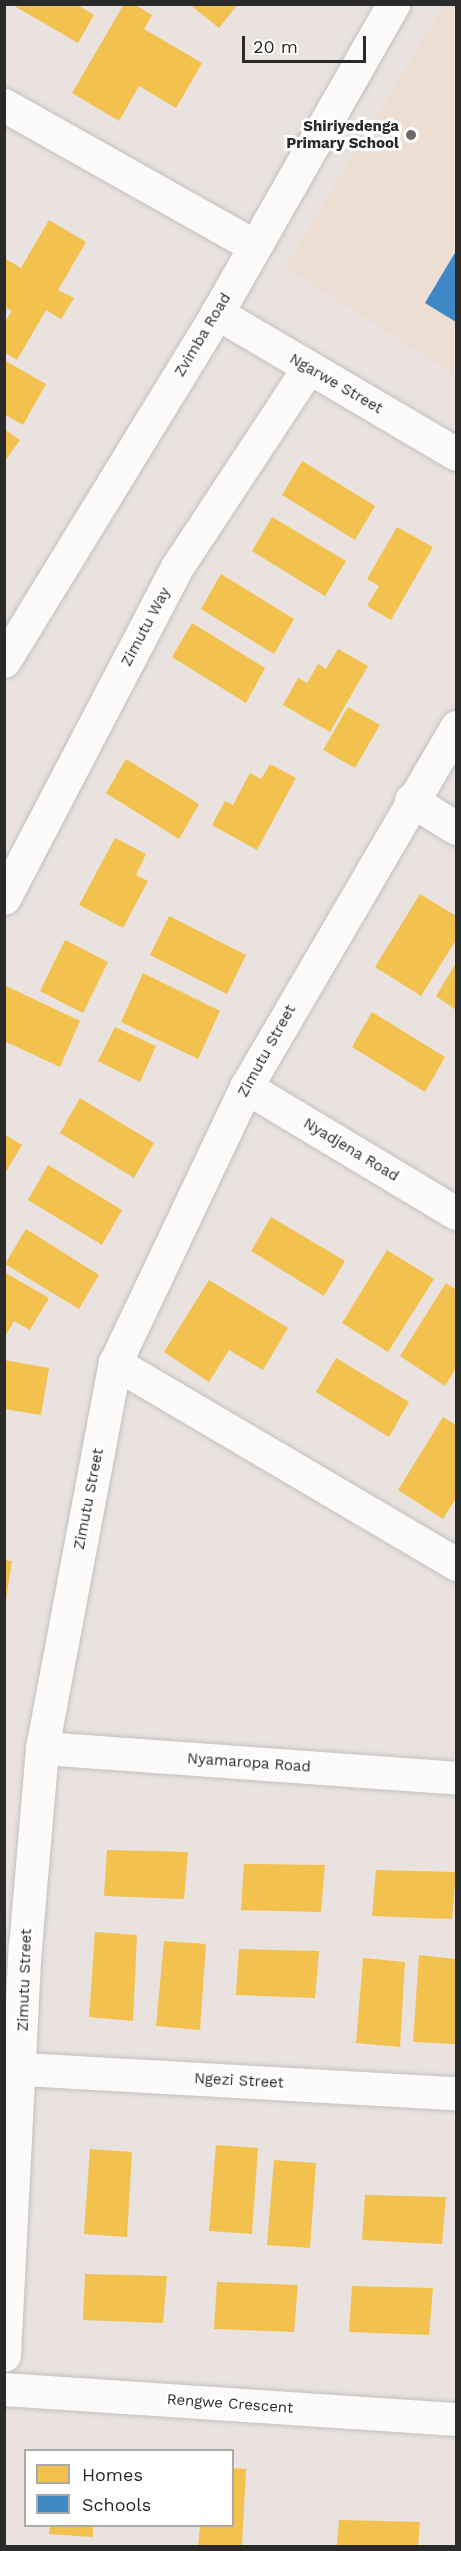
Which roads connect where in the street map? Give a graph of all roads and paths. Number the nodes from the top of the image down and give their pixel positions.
1 (393, 4) edge
2 (4, 105) edge
3 (254, 246) junction
4 (217, 314) junction
5 (308, 368) junction
6 (456, 454) edge
7 (4, 661) edge
8 (456, 727) edge
9 (411, 800) junction
10 (456, 828) edge
11 (4, 898) edge
12 (246, 1087) junction
13 (456, 1213) edge
14 (115, 1363) junction
15 (456, 1564) edge
16 (42, 1748) junction
17 (456, 1778) edge
18 (15, 1946) edge
19 (21, 2069) junction
20 (456, 2093) edge
21 (4, 2355) edge
22 (4, 2389) edge
23 (456, 2419) edge

1 - 3 street, Zvimba Road
2 - 3 street
3 - 4 street, Zvimba Road
4 - 5 street, Ngarwe Street
4 - 7 street, Zvimba Road
5 - 6 street, Ngarwe Street
5 - 11 street, Zimutu Way
8 - 9 street, Zimutu Street
9 - 10 street
9 - 12 street, Zimutu Street
12 - 13 street, Nyadjena Road
12 - 14 street, Zimutu Street
14 - 15 street
14 - 16 street, Zimutu Street
16 - 17 street, Nyamaropa Road
16 - 18 street, Zimutu Street
18 - 19 street, Zimutu Street
19 - 20 street, Ngezi Street
19 - 21 street, Zimutu Street
22 - 23 street, Rengwe Crescent

